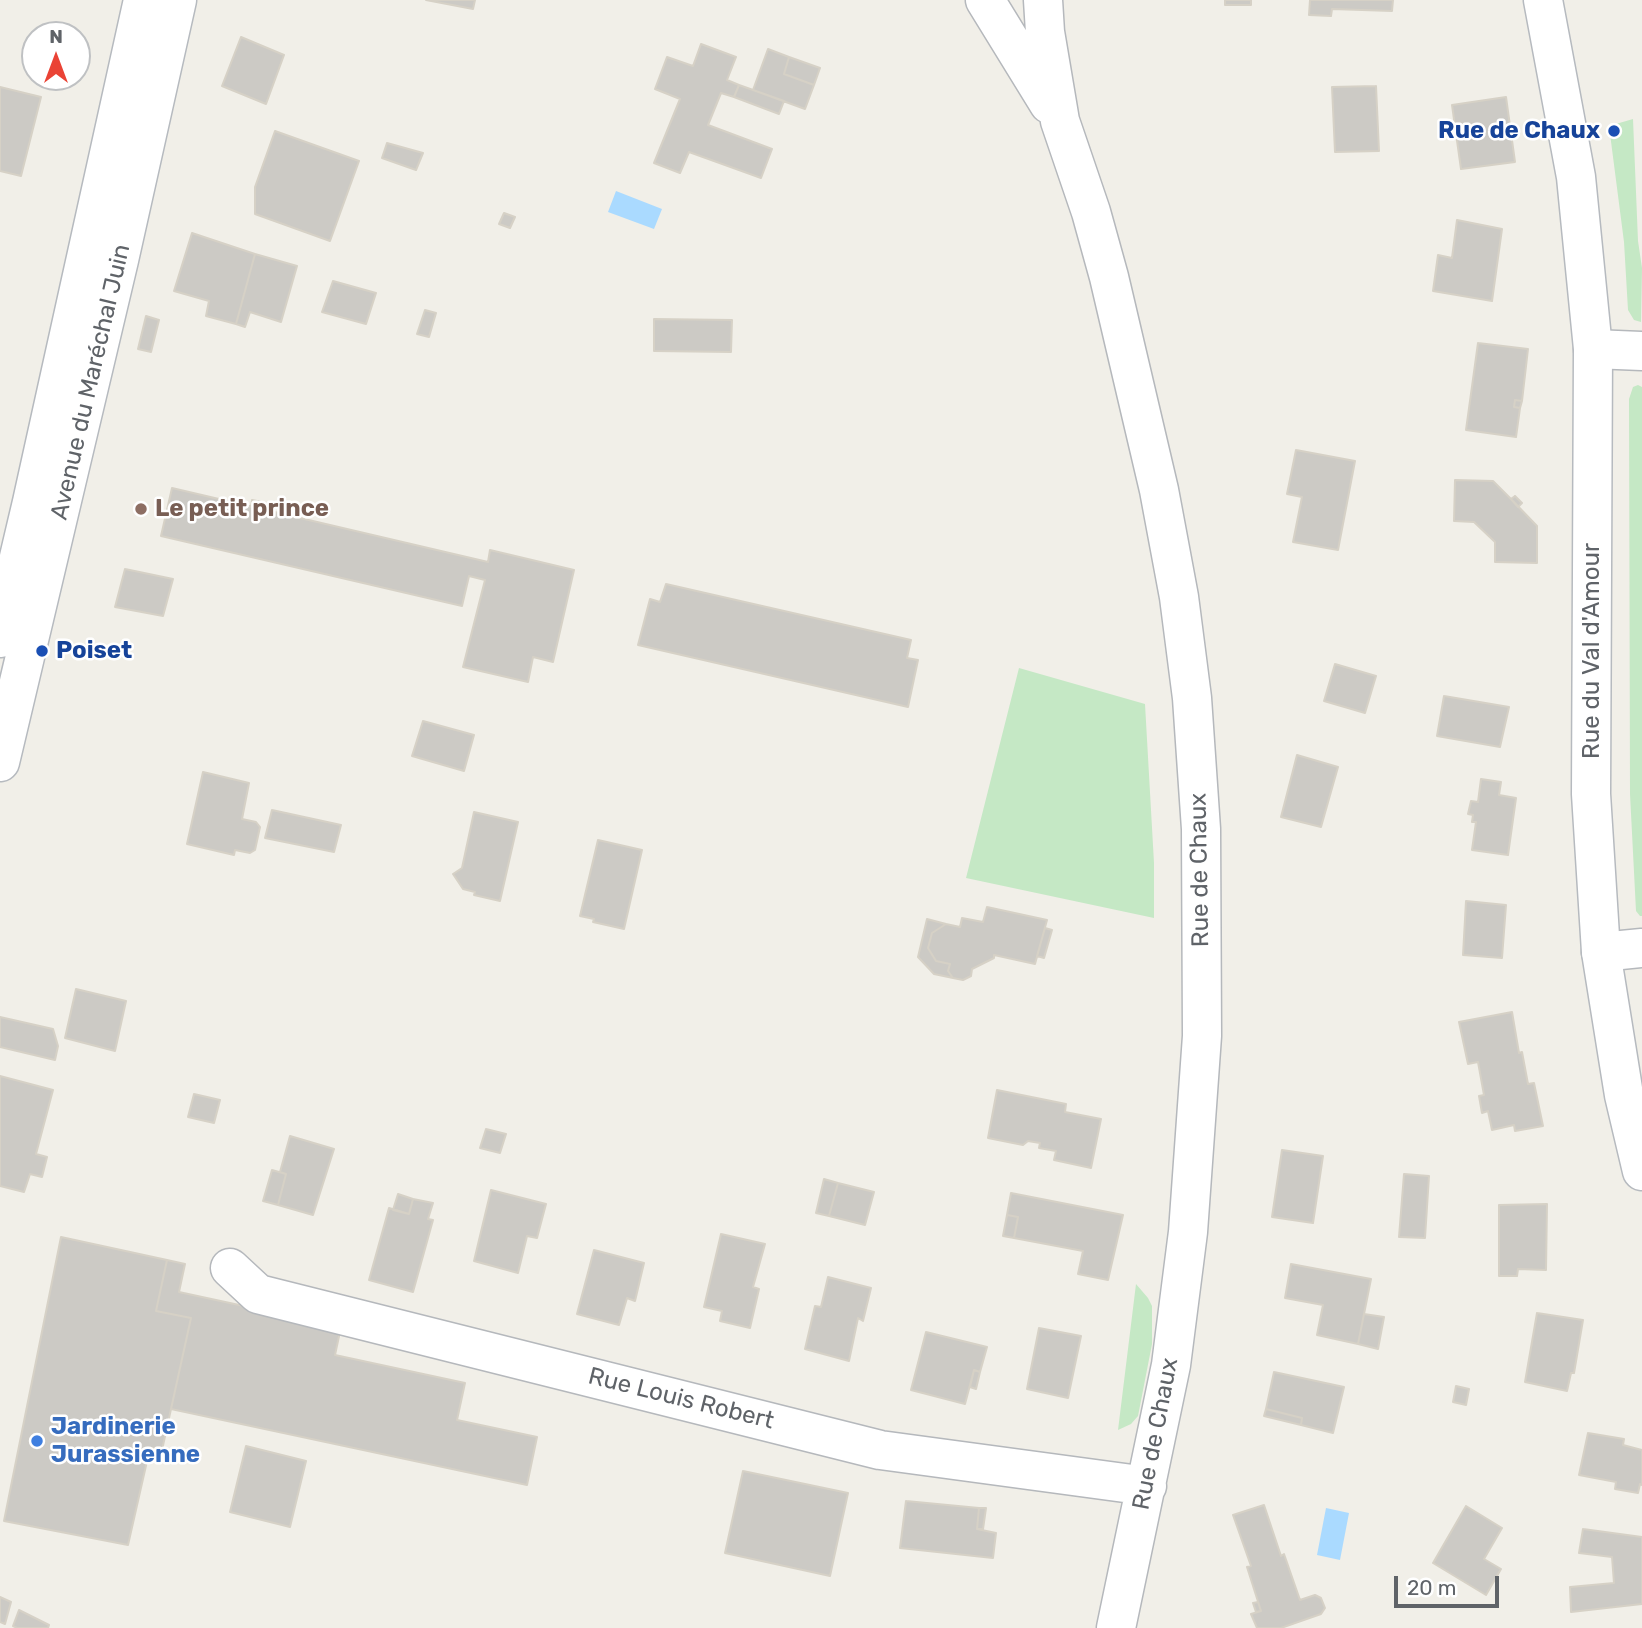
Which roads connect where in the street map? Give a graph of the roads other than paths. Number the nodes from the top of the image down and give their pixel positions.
1 (143, 0) edge
2 (177, 0) edge
3 (985, 0) edge
4 (1043, 0) edge
5 (1543, 0) edge
6 (1060, 121) junction
7 (1593, 349) junction
8 (1642, 351) edge
9 (0, 638) edge
10 (0, 762) edge
11 (1642, 948) edge
12 (1601, 952) junction
13 (1642, 1171) edge
14 (230, 1268) dead end
15 (1147, 1486) junction
16 (1116, 1628) edge

1 - 9 street, Avenue du Maréchal Juin
2 - 10 street, Avenue du Maréchal Juin
3 - 6 street, Rue de Chaux
4 - 6 street, Rue de Chaux
5 - 7 street, Rue du Val d'Amour
6 - 15 street, Rue de Chaux
7 - 8 street
7 - 12 street, Rue du Val d'Amour
11 - 12 street
12 - 13 street, Rue du Val d'Amour
14 - 15 street, Rue Louis Robert
15 - 16 street, Rue de Chaux

